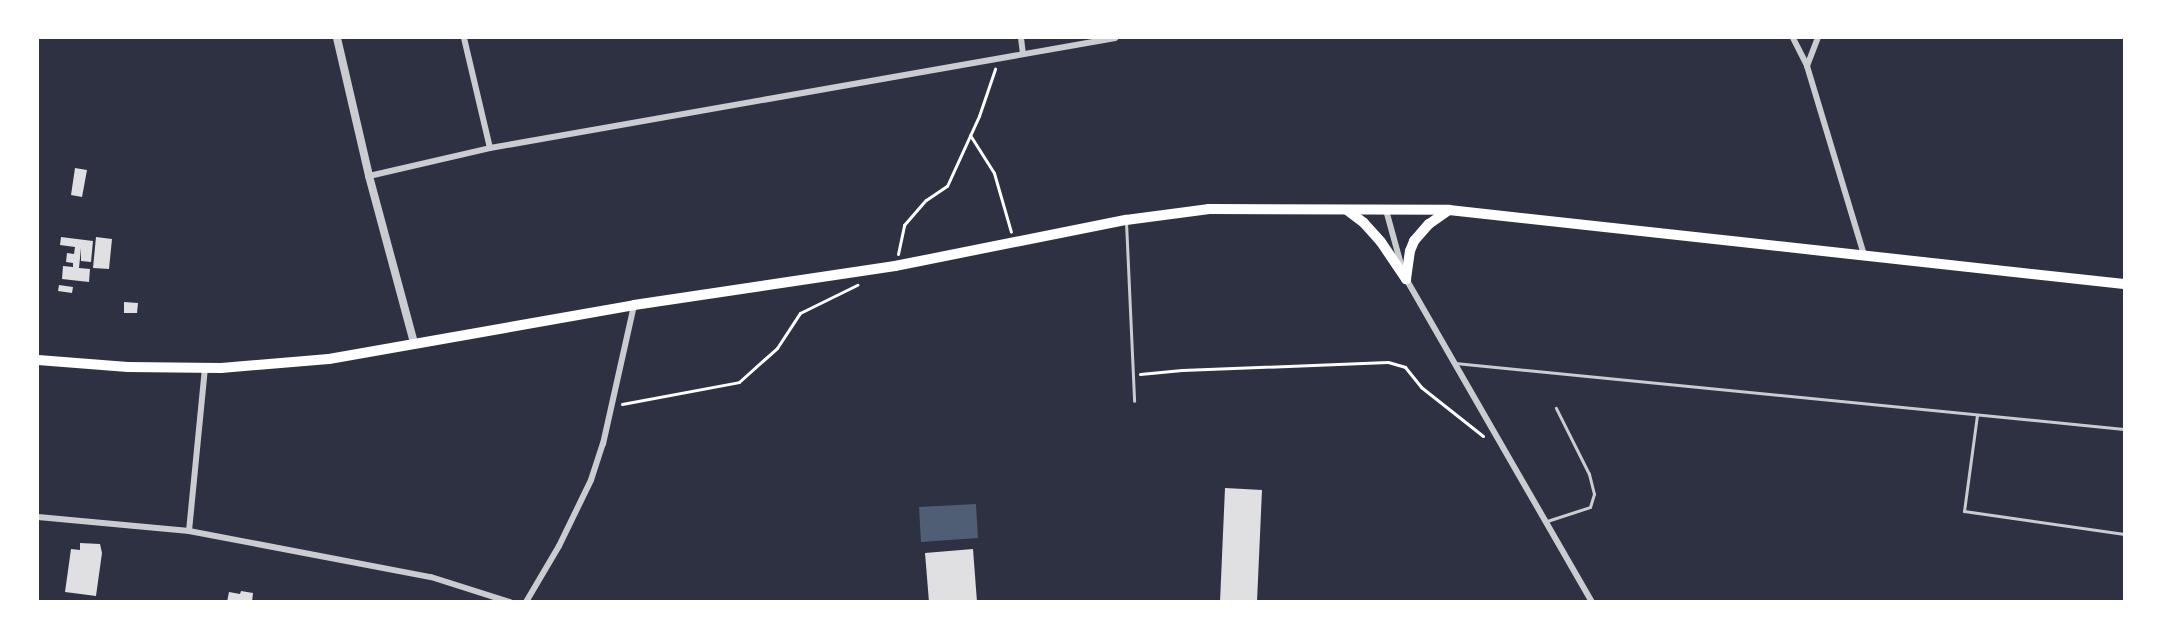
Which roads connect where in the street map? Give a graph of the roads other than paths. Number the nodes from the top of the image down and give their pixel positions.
1 (337, 38) edge
2 (464, 38) edge
3 (1021, 38) edge
4 (1115, 38) edge
5 (1792, 38) edge
6 (1818, 38) edge
7 (1023, 54) junction
8 (1807, 66) junction
9 (490, 148) junction
10 (369, 176) junction
11 (1347, 210) junction
12 (1386, 210) junction
13 (1449, 210) junction
14 (1126, 220) junction
15 (1864, 255) junction
16 (1406, 279) junction
17 (2124, 284) edge
18 (634, 305) junction
19 (414, 343) junction
20 (38, 360) edge
21 (1455, 363) junction
22 (205, 368) junction
23 (1134, 401) dead end
24 (1556, 408) dead end
25 (1977, 414) junction
26 (2124, 429) edge
27 (38, 517) edge
28 (1545, 522) junction
29 (189, 531) junction
30 (2124, 534) edge
31 (510, 602) edge
32 (526, 602) edge
33 (1592, 602) edge

1 - 10 street
2 - 9 street
3 - 7 street
4 - 7 street
5 - 8 street
6 - 8 street
7 - 9 street
8 - 15 street
9 - 10 street
10 - 19 street
11 - 12 main road
11 - 14 main road
11 - 16 main road
12 - 13 main road
12 - 16 street
13 - 15 main road
13 - 16 main road
14 - 18 main road
14 - 23 lane
15 - 17 main road
16 - 21 street
18 - 19 main road
18 - 32 street
19 - 22 main road
20 - 22 main road
21 - 25 lane
21 - 28 street
22 - 29 street
24 - 28 lane
25 - 26 lane
25 - 30 lane
27 - 29 street
28 - 33 street
29 - 31 street

